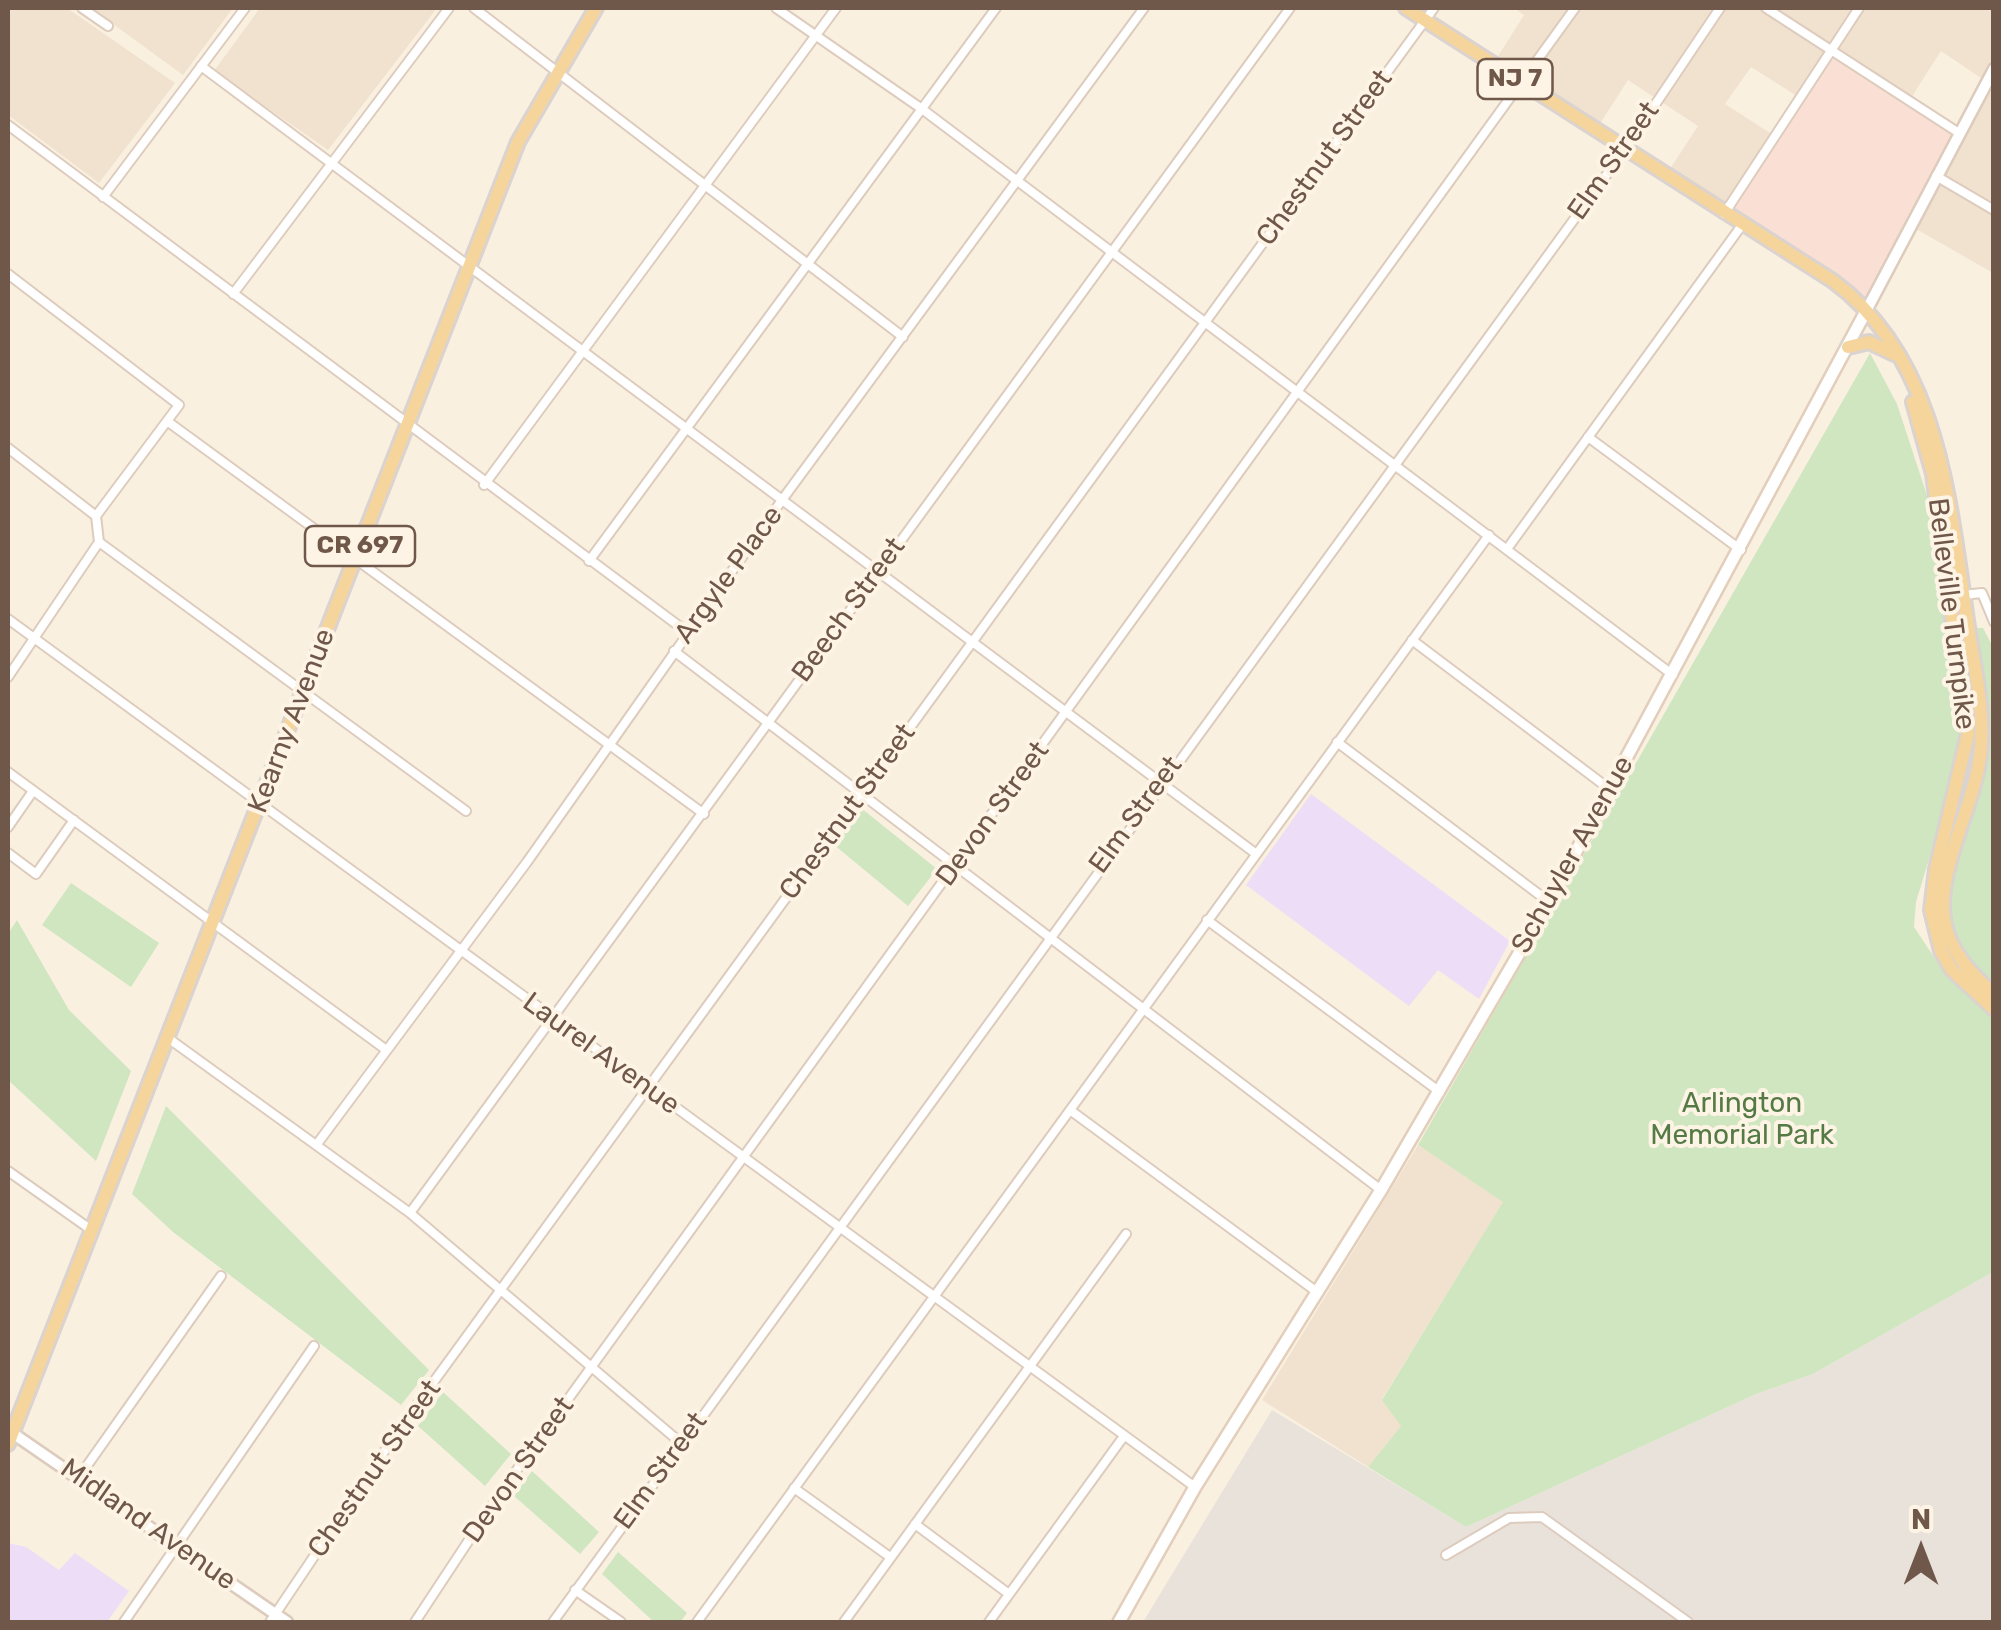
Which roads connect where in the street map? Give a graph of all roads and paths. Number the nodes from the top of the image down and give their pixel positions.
1 (82, 8) edge
2 (245, 8) edge
3 (449, 8) edge
4 (474, 8) edge
5 (596, 8) edge
6 (776, 8) edge
7 (836, 8) edge
8 (996, 8) edge
9 (1144, 8) edge
10 (1290, 8) edge
11 (1406, 8) edge
12 (1434, 8) edge
13 (1575, 8) edge
14 (1720, 8) edge
15 (1766, 8) edge
16 (1859, 8) edge
17 (1426, 20) junction
18 (108, 26) dead end
19 (816, 36) junction
20 (1832, 50) junction
21 (201, 66) junction
22 (1994, 70) edge
23 (557, 72) junction
24 (1990, 83) edge
25 (1524, 84) junction
26 (922, 109) junction
27 (8, 125) edge
28 (1959, 133) junction
29 (1626, 148) junction
30 (331, 164) junction
31 (1936, 176) junction
32 (1016, 181) junction
33 (706, 186) junction
34 (103, 197) junction
35 (1994, 210) edge
36 (1724, 214) junction
37 (1742, 226) junction
38 (1111, 252) junction
39 (809, 263) junction
40 (469, 268) junction
41 (8, 274) edge
42 (234, 294) junction
43 (1866, 314) junction
44 (1205, 323) junction
45 (903, 336) junction
46 (1848, 347) junction
47 (583, 352) junction
48 (1896, 355) junction
49 (1907, 375) junction
50 (1300, 393) junction
51 (167, 422) junction
52 (408, 426) junction
53 (686, 429) junction
54 (1588, 437) junction
55 (8, 448) edge
56 (1394, 464) junction
57 (484, 485) junction
58 (782, 500) junction
59 (96, 516) junction
60 (1489, 534) junction
61 (99, 542) junction
62 (1507, 549) junction
63 (1741, 550) junction
64 (354, 560) junction
65 (589, 561) junction
66 (878, 571) junction
67 (1963, 595) junction
68 (8, 620) edge
69 (1994, 622) edge
70 (688, 632) junction
71 (34, 639) junction
72 (1412, 640) junction
73 (971, 641) junction
74 (674, 651) junction
75 (1673, 675) junction
76 (8, 677) edge
77 (304, 690) junction
78 (1066, 712) junction
79 (767, 725) junction
80 (1338, 742) junction
81 (606, 745) junction
82 (8, 772) edge
83 (1160, 783) junction
84 (1608, 788) junction
85 (33, 790) junction
86 (861, 795) junction
87 (260, 805) junction
88 (466, 811) dead end
89 (704, 814) junction
90 (74, 820) junction
91 (8, 827) edge
92 (8, 853) edge
93 (1254, 853) junction
94 (955, 867) junction
95 (1549, 902) junction
96 (1207, 920) junction
97 (212, 922) junction
98 (1048, 938) junction
99 (458, 950) junction
100 (1994, 994) edge
101 (1994, 1008) edge
102 (1142, 1010) junction
103 (553, 1018) junction
104 (168, 1038) junction
105 (385, 1049) junction
106 (648, 1090) junction
107 (1440, 1092) junction
108 (1070, 1110) junction
109 (317, 1144) junction
110 (744, 1157) junction
111 (8, 1171) edge
112 (1381, 1190) junction
113 (410, 1214) junction
114 (838, 1228) junction
115 (90, 1229) junction
116 (1126, 1234) dead end
117 (222, 1276) dead end
118 (500, 1290) junction
119 (1318, 1292) junction
120 (933, 1298) junction
121 (314, 1346) dead end
122 (591, 1368) junction
123 (1030, 1368) junction
124 (9, 1435) edge
125 (1124, 1436) junction
126 (681, 1444) junction
127 (80, 1476) junction
128 (1194, 1487) junction
129 (794, 1488) junction
130 (915, 1524) junction
131 (177, 1545) junction
132 (1446, 1555) dead end
133 (890, 1558) junction
134 (575, 1590) junction
135 (1009, 1594) junction
136 (273, 1618) edge
137 (124, 1622) edge
138 (287, 1622) edge
139 (415, 1622) edge
140 (553, 1622) edge
141 (621, 1622) edge
142 (697, 1622) edge
143 (844, 1622) edge
144 (989, 1622) edge
145 (1119, 1622) edge
146 (1688, 1622) edge

1 - 18 street
2 - 21 street
3 - 30 street
4 - 23 street
5 - 23 main road, Kearny Avenue / CR 697
6 - 19 street
7 - 19 street
8 - 26 street
9 - 32 street, Argyle Place
10 - 38 street, Beech Street
11 - 17 main road, Belleville Turnpike / NJ 7
12 - 17 street, Chestnut Street
13 - 25 street, Devon Street
14 - 29 street, Elm Street
15 - 20 street
16 - 20 street
17 - 25 main road, Belleville Turnpike / NJ 7
17 - 44 street, Chestnut Street
19 - 26 street
19 - 33 street
20 - 28 street
20 - 36 street
21 - 30 street
21 - 34 street
22 - 24 street, Schuyler Avenue
23 - 33 street
23 - 40 main road, Kearny Avenue / CR 697
24 - 28 street, Schuyler Avenue
25 - 29 main road, Belleville Turnpike / NJ 7
25 - 50 street, Devon Street
26 - 32 street
26 - 39 street
27 - 34 street
28 - 31 street, Schuyler Avenue
29 - 36 main road, Belleville Turnpike / NJ 7
29 - 56 street, Elm Street
30 - 40 street
30 - 42 street
31 - 35 street
31 - 43 street, Schuyler Avenue
32 - 38 street
32 - 45 street, Argyle Place
33 - 39 street
33 - 47 street
34 - 42 street
36 - 37 main road, Belleville Turnpike / NJ 7
37 - 43 main road, Belleville Turnpike / NJ 7
37 - 54 street
38 - 44 street
38 - 66 street, Beech Street
39 - 45 street
39 - 53 street
40 - 47 street
40 - 52 main road, Kearny Avenue / CR 697
41 - 51 street
42 - 52 street
43 - 46 main road, Schuyler Avenue
43 - 48 main road, Belleville Turnpike / NJ 7
44 - 50 street
44 - 73 street, Chestnut Street
45 - 58 street, Argyle Place
46 - 48 main road
46 - 63 main road, Schuyler Avenue
47 - 53 street
47 - 57 street
48 - 49 main road, Belleville Turnpike / NJ 7
49 - 67 main road, Belleville Turnpike / NJ 7
49 - 101 main road, Belleville Turnpike / NJ 7
50 - 56 street
50 - 78 street, Devon Street
51 - 59 street
51 - 64 street
52 - 57 street
52 - 64 main road, Kearny Avenue / CR 697
53 - 58 street
53 - 65 street
54 - 62 street
54 - 63 street
55 - 59 street
56 - 60 street
56 - 83 street, Elm Street
57 - 65 street
58 - 66 street
58 - 70 street, Argyle Place
59 - 61 street
60 - 62 street
60 - 72 street
61 - 71 street
61 - 77 street
62 - 75 street
63 - 75 main road, Schuyler Avenue
64 - 77 main road, Kearny Avenue / CR 697
64 - 81 street
65 - 70 street
66 - 73 street
66 - 79 street, Beech Street
67 - 69 street, Belleville Turnpike
67 - 100 main road, Belleville Turnpike / NJ 7
68 - 71 street, Laurel Avenue
70 - 74 street, Argyle Place
71 - 76 street
71 - 87 street, Laurel Avenue
72 - 80 street
72 - 84 street
73 - 78 street
73 - 86 street, Chestnut Street
74 - 79 street
74 - 81 street, Argyle Place
75 - 84 main road, Schuyler Avenue
77 - 87 main road, Kearny Avenue / CR 697
77 - 88 street
78 - 83 street
78 - 94 street, Devon Street
79 - 86 street
79 - 89 street, Beech Street
80 - 93 street
80 - 95 street
81 - 89 street
81 - 99 street, Argyle Place
82 - 85 street
83 - 93 street
83 - 98 street, Elm Street
84 - 95 main road, Schuyler Avenue
85 - 90 street
85 - 91 street
86 - 94 street
86 - 106 street, Chestnut Street
87 - 97 main road, Kearny Avenue / CR 697
87 - 99 street, Laurel Avenue
89 - 103 street, Beech Street
90 - 92 street
90 - 97 street
93 - 96 street
94 - 98 street
94 - 110 street, Devon Street
95 - 107 main road, Schuyler Avenue
96 - 102 street
96 - 107 street
97 - 104 main road, Kearny Avenue / CR 697
97 - 105 street
98 - 102 street
98 - 114 street, Elm Street
99 - 103 street, Laurel Avenue
99 - 105 street, Argyle Place
102 - 108 street
102 - 112 street
103 - 106 street, Laurel Avenue
103 - 113 street, Beech Street
104 - 109 street
104 - 115 main road, Kearny Avenue / CR 697
105 - 109 street, Argyle Place
106 - 110 street, Laurel Avenue
106 - 118 street, Chestnut Street
107 - 112 main road, Schuyler Avenue
108 - 119 street
108 - 120 street
109 - 113 street
110 - 114 street, Laurel Avenue
110 - 122 street, Devon Street
111 - 115 street
112 - 119 main road, Schuyler Avenue
113 - 118 street
114 - 120 street, Laurel Avenue
114 - 126 street, Elm Street
115 - 124 main road, Kearny Avenue / CR 697
116 - 123 street
117 - 127 street
118 - 122 street
118 - 136 street, Chestnut Street
119 - 128 main road, Schuyler Avenue
120 - 123 street, Laurel Avenue
120 - 129 street
121 - 131 street
122 - 126 street
122 - 139 street, Devon Street
123 - 125 street, Laurel Avenue
123 - 130 street
124 - 127 street, Midland Avenue
125 - 128 street, Laurel Avenue
125 - 135 street
126 - 134 street, Elm Street
127 - 131 street, Midland Avenue
128 - 145 main road, Schuyler Avenue
129 - 133 street
129 - 142 street
130 - 133 street
130 - 135 street
131 - 136 street, Midland Avenue
131 - 137 street
132 - 146 street
133 - 143 street
134 - 140 street, Elm Street
134 - 141 street
135 - 144 street
136 - 138 street, Midland Avenue

